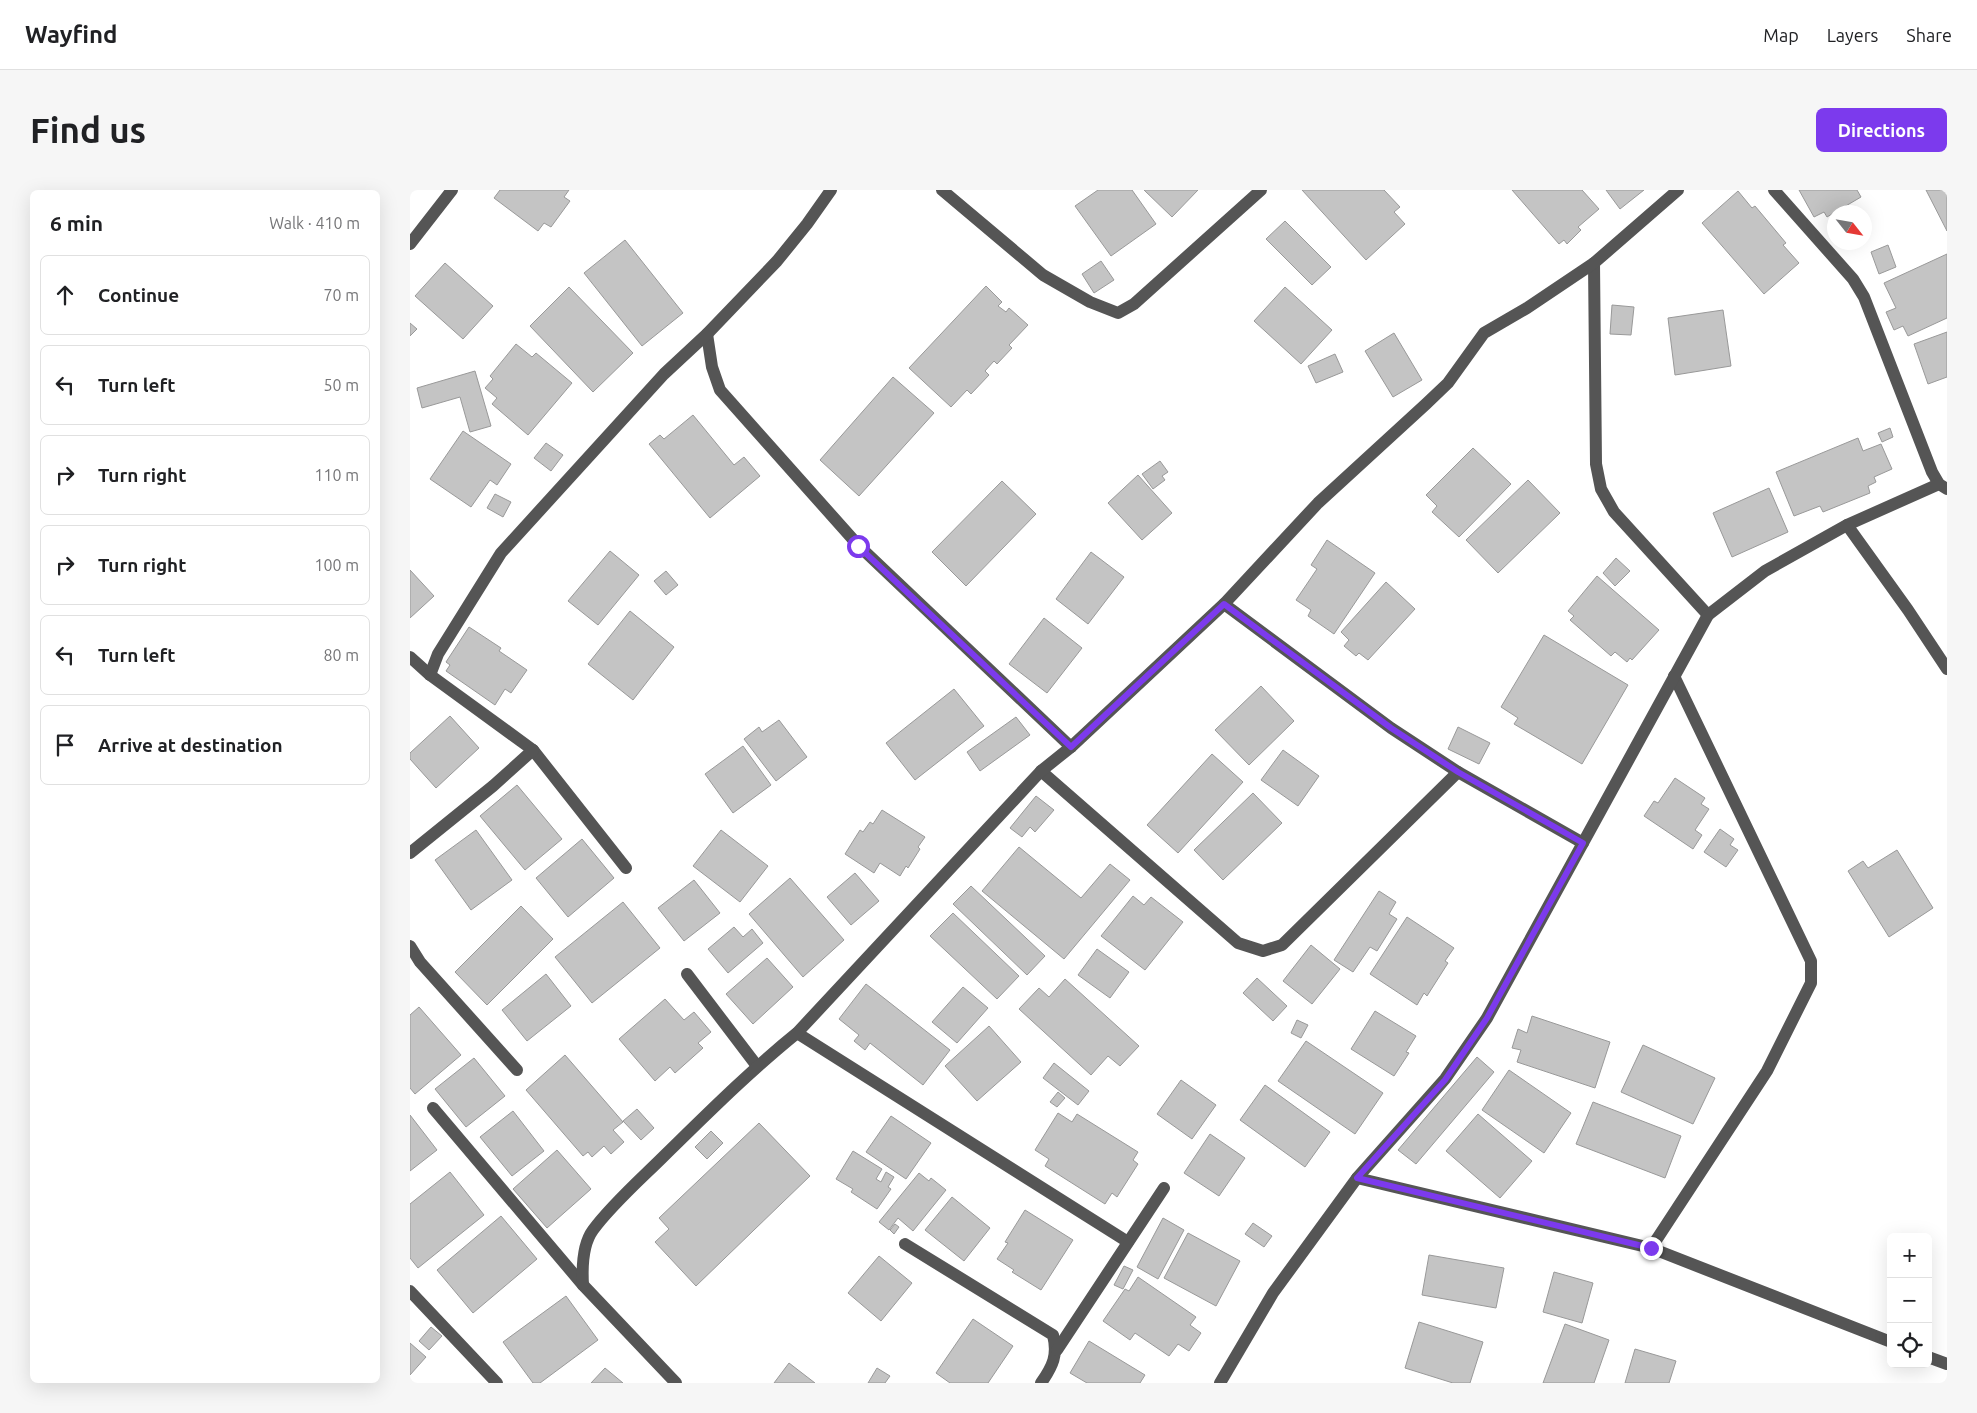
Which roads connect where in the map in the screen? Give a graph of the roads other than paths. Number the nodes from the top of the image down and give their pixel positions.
1 (452, 190) edge
2 (831, 190) edge
3 (942, 190) edge
4 (1261, 190) edge
5 (1678, 190) edge
6 (1774, 190) edge
7 (410, 244) edge
8 (1594, 263) junction
9 (707, 334) junction
10 (1943, 486) edge
11 (1847, 525) junction
12 (1224, 604) junction
13 (1708, 615) junction
14 (410, 657) edge
15 (1947, 669) edge
16 (430, 675) junction
17 (1674, 676) junction
18 (1071, 747) junction
19 (533, 750) junction
20 (1040, 771) junction
21 (1458, 772) junction
22 (1583, 843) junction
23 (410, 853) edge
24 (626, 868) dead end
25 (410, 946) edge
26 (687, 974) dead end
27 (797, 1033) junction
28 (757, 1066) junction
29 (517, 1070) dead end
30 (433, 1108) dead end
31 (1357, 1178) junction
32 (1164, 1188) dead end
33 (1128, 1242) junction
34 (905, 1244) dead end
35 (1651, 1248) junction
36 (583, 1285) junction
37 (410, 1291) edge
38 (1887, 1340) edge
39 (1057, 1350) junction
40 (1932, 1358) edge
41 (1947, 1364) edge
42 (497, 1383) edge
43 (676, 1383) edge
44 (1041, 1383) edge
45 (1220, 1383) edge

1 - 7 street
2 - 9 street
3 - 4 street
5 - 8 street
6 - 10 street
8 - 12 street
8 - 13 street
9 - 16 street
9 - 18 street
10 - 11 street
11 - 13 street
11 - 15 street
12 - 18 street
12 - 21 street
13 - 17 street
14 - 16 street
16 - 19 street
17 - 22 street
17 - 35 street
18 - 20 street
19 - 23 street
19 - 24 street
20 - 21 street
20 - 27 street
21 - 22 street
22 - 31 street
25 - 29 street
26 - 28 street
27 - 28 street
27 - 33 street
28 - 36 street
30 - 36 street
31 - 35 street
31 - 45 street
32 - 33 street
33 - 39 street
34 - 39 street
35 - 38 street
36 - 43 street
37 - 42 street
39 - 44 street
40 - 41 street

